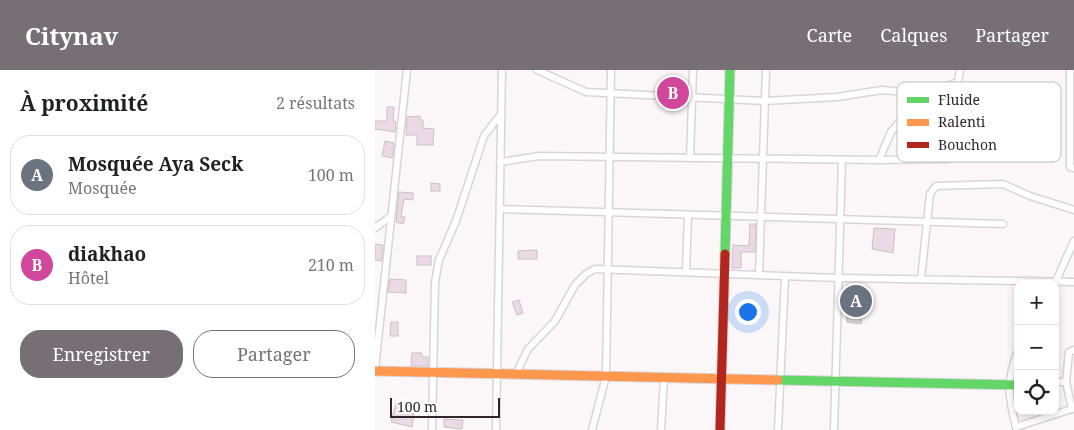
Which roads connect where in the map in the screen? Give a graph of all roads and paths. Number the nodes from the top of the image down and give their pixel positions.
1 (407, 70) edge
2 (502, 70) edge
3 (537, 70) edge
4 (611, 70) edge
5 (693, 70) edge
6 (730, 70) edge
7 (766, 70) edge
8 (1070, 70) edge
9 (897, 91) edge
10 (611, 93) junction
11 (692, 96) junction
12 (729, 98) junction
13 (765, 101) junction
14 (501, 114) junction
15 (897, 125) edge
16 (610, 157) junction
17 (690, 158) junction
18 (727, 158) junction
19 (763, 159) junction
20 (841, 160) junction
21 (879, 160) junction
22 (897, 160) edge
23 (500, 162) junction
24 (1074, 168) edge
25 (500, 209) junction
26 (1074, 210) edge
27 (609, 212) junction
28 (688, 215) junction
29 (726, 216) junction
30 (390, 217) junction
31 (761, 217) junction
32 (840, 219) junction
33 (926, 222) junction
34 (1003, 224) dead end
35 (375, 228) edge
36 (1074, 241) edge
37 (1074, 258) edge
38 (1066, 261) junction
39 (608, 268) junction
40 (686, 272) junction
41 (724, 274) junction
42 (759, 275) junction
43 (785, 276) junction
44 (838, 278) junction
45 (921, 279) junction
46 (1014, 280) edge
47 (1056, 280) edge
48 (1059, 281) edge
49 (1074, 282) edge
50 (1074, 350) edge
51 (375, 370) edge
52 (1015, 370) edge
53 (433, 372) junction
54 (497, 374) junction
55 (516, 374) junction
56 (606, 376) junction
57 (664, 378) junction
58 (721, 379) junction
59 (780, 380) junction
60 (835, 382) junction
61 (1059, 382) edge
62 (1065, 382) junction
63 (1013, 386) edge
64 (1073, 409) edge
65 (432, 430) edge
66 (496, 430) edge
67 (592, 430) edge
68 (661, 430) edge
69 (720, 430) edge
70 (778, 430) edge
71 (834, 430) edge

1 - 30 street
2 - 14 street
3 - 10 street
4 - 10 street
5 - 11 street
6 - 12 street
7 - 13 street
8 - 24 street
9 - 13 street
10 - 11 street
10 - 16 street
11 - 12 street
11 - 17 street
12 - 13 street
12 - 18 street
13 - 19 street
14 - 23 street
14 - 53 street
15 - 21 street
16 - 17 street
16 - 23 street
16 - 27 street
17 - 18 street
18 - 19 street
18 - 29 street
19 - 20 street
19 - 31 street
20 - 21 street
20 - 32 street
21 - 22 street
23 - 25 street
25 - 27 street
25 - 54 street
26 - 33 street
27 - 28 street
27 - 39 street
28 - 29 street
28 - 40 street
29 - 31 street
29 - 41 street
30 - 35 street
30 - 51 street
31 - 32 street
31 - 42 street
32 - 33 street
32 - 44 street
33 - 34 street
33 - 45 street
36 - 38 street
37 - 38 street
38 - 47 street
39 - 40 street
39 - 55 street
39 - 56 street
40 - 41 street
41 - 42 street
41 - 58 street
42 - 43 street
43 - 44 street
43 - 59 street
44 - 45 street
44 - 60 street
45 - 46 street
48 - 49 street
50 - 62 street
51 - 53 street
52 - 63 street
53 - 54 street
53 - 65 street
54 - 55 street
54 - 66 street
55 - 56 street
56 - 57 street
56 - 67 street
57 - 58 street
57 - 68 street
58 - 59 street
58 - 69 street
59 - 60 street
59 - 70 street
60 - 63 street
60 - 71 street
61 - 62 street
62 - 64 street
63 - 64 street

